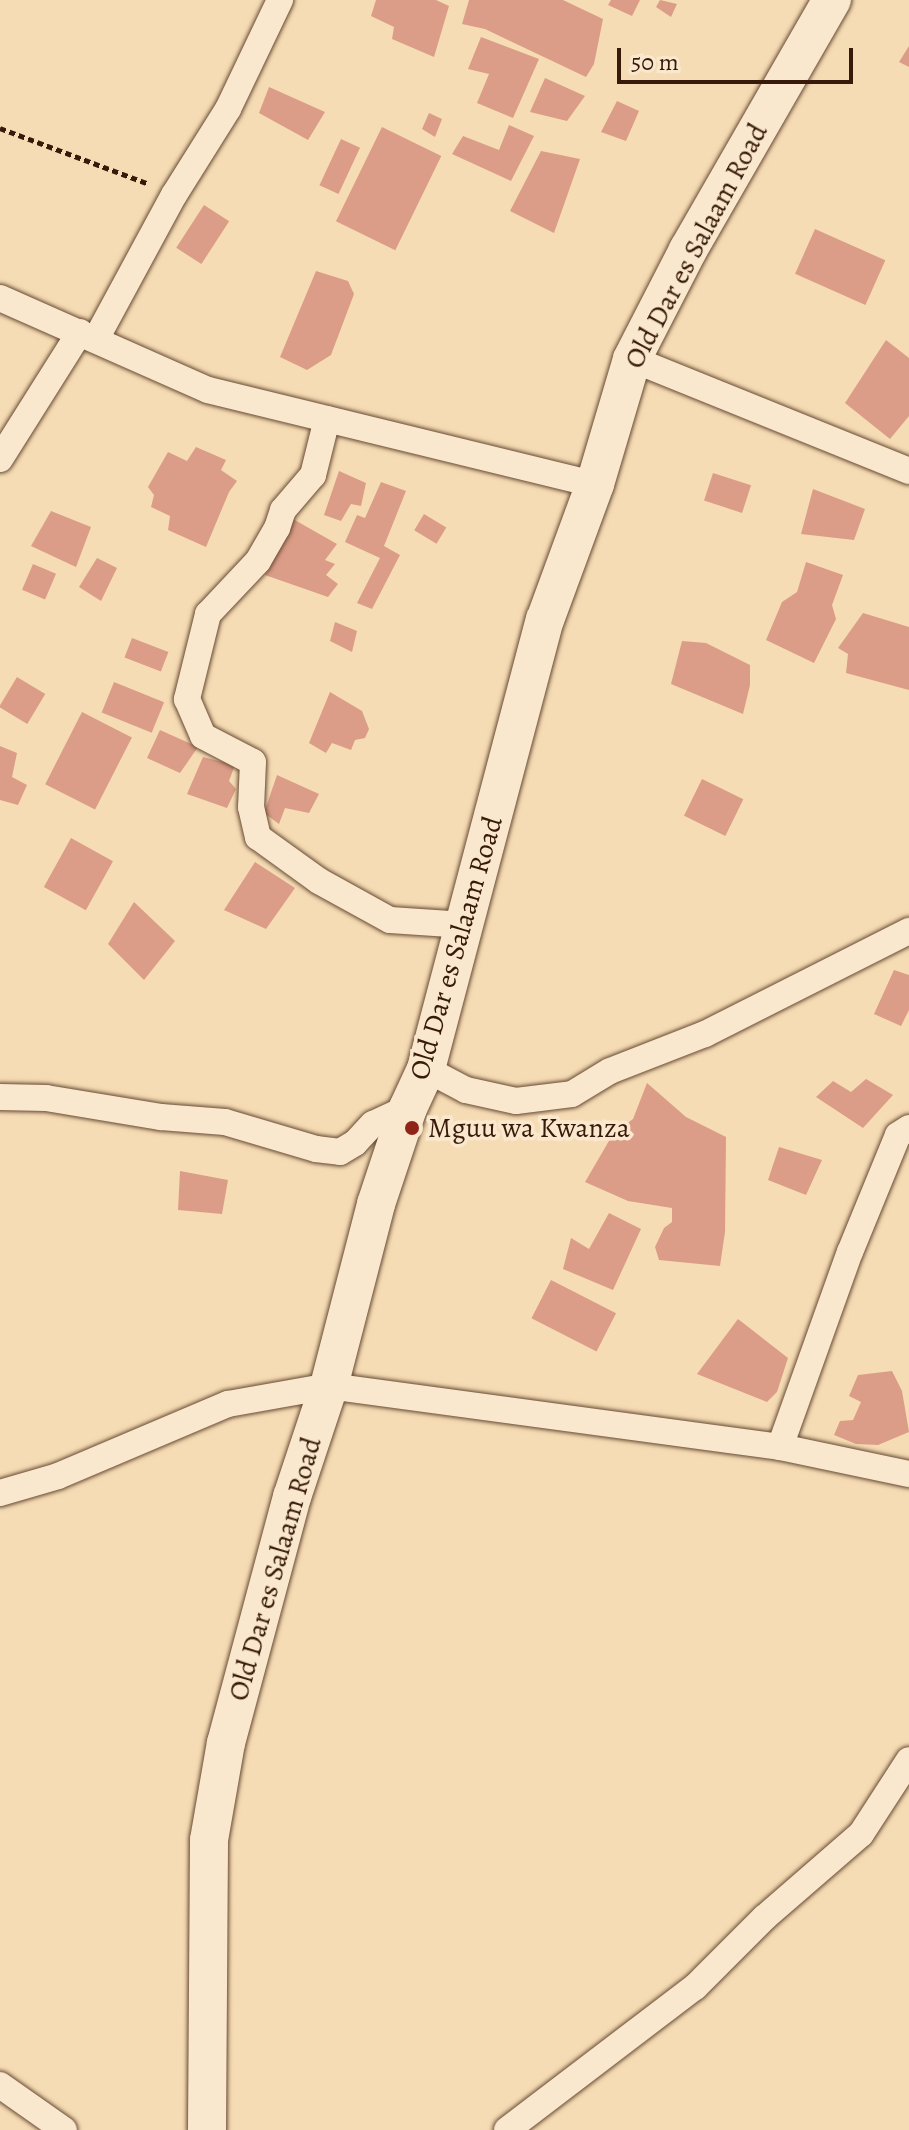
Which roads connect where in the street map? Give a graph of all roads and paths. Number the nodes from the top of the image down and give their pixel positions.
1 (280, 0) edge
2 (832, 0) edge
3 (0, 128) edge
4 (174, 195) junction
5 (0, 298) edge
6 (88, 336) junction
7 (632, 359) junction
8 (327, 419) junction
9 (0, 459) edge
10 (909, 471) edge
11 (595, 484) junction
12 (465, 925) junction
13 (909, 931) edge
14 (426, 1069) junction
15 (0, 1097) edge
16 (408, 1108) junction
17 (909, 1128) edge
18 (329, 1386) junction
19 (780, 1447) junction
20 (909, 1474) edge
21 (0, 1493) edge
22 (909, 1760) edge
23 (0, 2085) edge
24 (64, 2130) edge
25 (207, 2130) edge
26 (507, 2130) edge

1 - 4 street
2 - 7 street, Old Dar es Salaam Road
3 - 4 path
4 - 6 street
5 - 6 street
6 - 8 street
6 - 9 street
7 - 10 street
7 - 11 street, Old Dar es Salaam Road
8 - 11 street
8 - 12 street
11 - 12 street, Old Dar es Salaam Road
12 - 14 street, Old Dar es Salaam Road
13 - 14 street
14 - 16 street, Old Dar es Salaam Road
15 - 16 street
16 - 18 street, Old Dar es Salaam Road
17 - 19 street
18 - 19 street
18 - 21 street
18 - 25 street, Old Dar es Salaam Road
19 - 20 street
22 - 26 street
23 - 24 street

